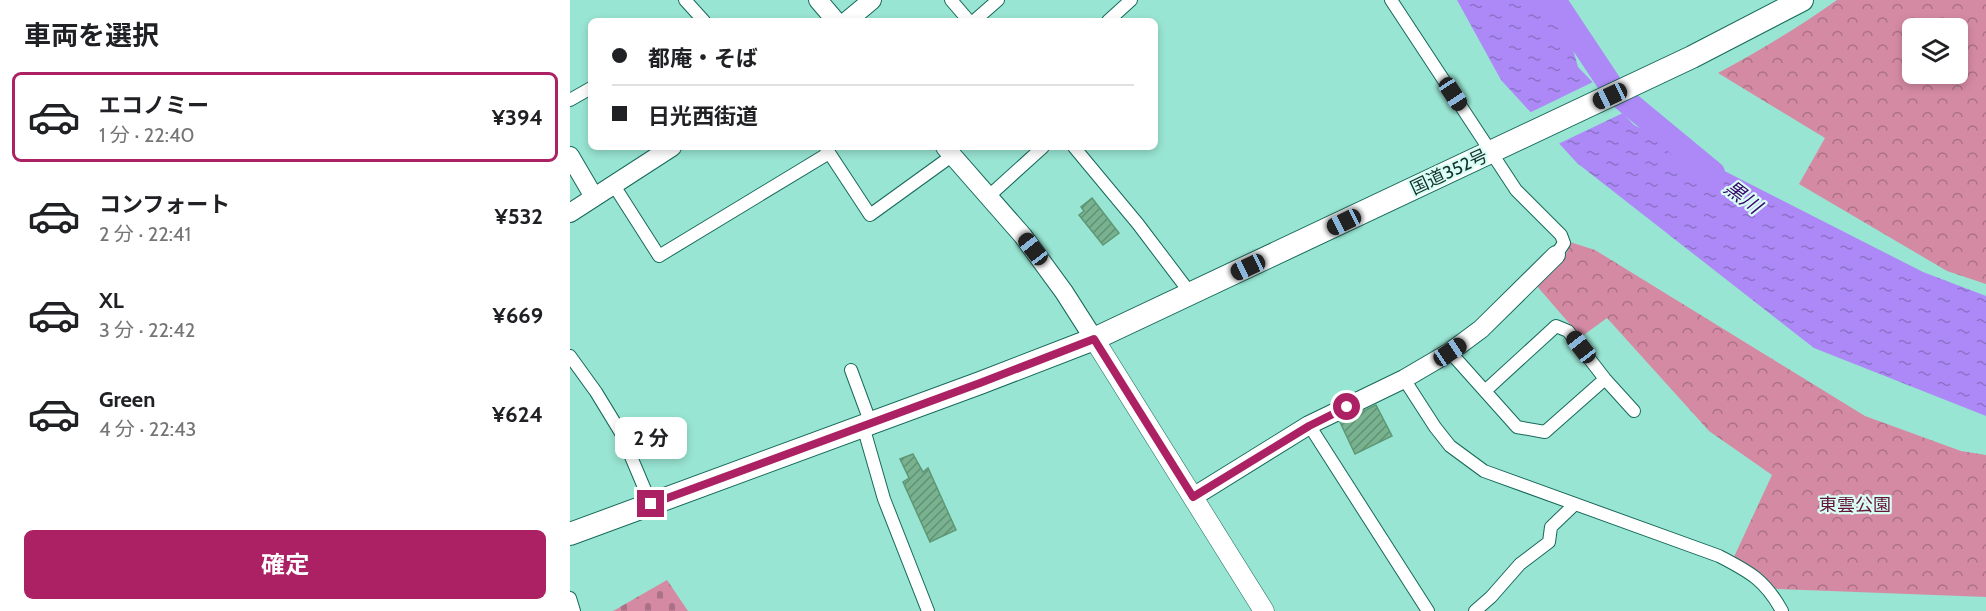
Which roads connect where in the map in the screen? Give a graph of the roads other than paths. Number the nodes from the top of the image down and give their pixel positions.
1 (685, 0) edge
2 (818, 0) edge
3 (872, 0) edge
4 (951, 0) edge
5 (999, 0) edge
6 (1131, 0) edge
7 (1391, 0) edge
8 (1802, 0) edge
9 (699, 18) edge
10 (833, 18) edge
11 (851, 18) edge
12 (966, 18) edge
13 (978, 18) edge
14 (1111, 18) edge
15 (588, 90) edge
16 (570, 100) edge
17 (1499, 148) junction
18 (667, 150) edge
19 (827, 150) edge
20 (1040, 150) edge
21 (1076, 150) edge
22 (949, 151) edge
23 (570, 156) edge
24 (613, 184) junction
25 (989, 196) junction
26 (594, 197) junction
27 (570, 213) edge
28 (1556, 255) joint
29 (1191, 294) junction
30 (1094, 339) junction
31 (1450, 352) junction
32 (570, 356) edge
33 (851, 370) dead end
34 (1404, 379) junction
35 (1605, 379) junction
36 (1485, 391) junction
37 (1634, 411) dead end
38 (867, 425) junction
39 (1309, 426) junction
40 (1193, 497) junction
41 (651, 504) junction
42 (1574, 505) junction
43 (570, 534) edge
44 (570, 598) edge
45 (574, 611) edge
46 (928, 611) edge
47 (1264, 611) edge
48 (1428, 611) edge
49 (1475, 611) edge
50 (1782, 611) edge

1 - 9 street
2 - 10 street
3 - 11 street
4 - 12 street
5 - 13 street
6 - 14 street
7 - 17 street
8 - 17 highway, 国道352号
15 - 16 street
17 - 28 street
17 - 29 highway, 国道352号
18 - 24 street
19 - 22 street
19 - 24 street
20 - 25 street
21 - 29 street
22 - 25 street
23 - 26 street
24 - 26 street
25 - 30 street
26 - 27 street
28 - 31 street
29 - 30 highway, 国道352号
30 - 38 highway, 国道352号
30 - 40 main road
31 - 34 street
31 - 36 street
32 - 41 street
33 - 38 street
34 - 39 street
34 - 42 street
35 - 36 street
35 - 36 street
35 - 37 street
38 - 41 highway, 国道352号
38 - 46 street
39 - 40 street
39 - 48 street
40 - 47 main road
41 - 43 highway, 国道352号
42 - 49 street
42 - 50 street
44 - 45 street

